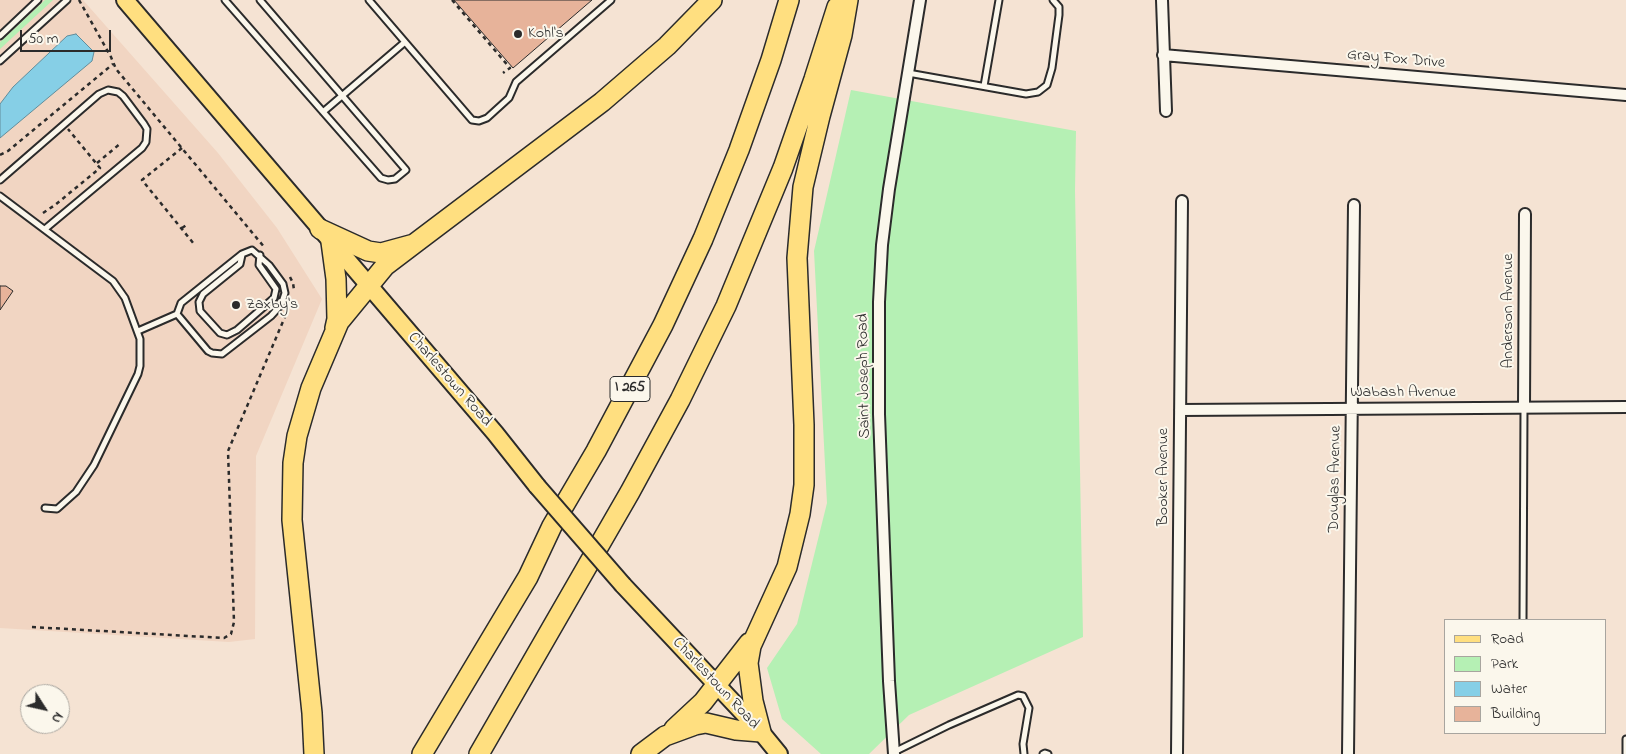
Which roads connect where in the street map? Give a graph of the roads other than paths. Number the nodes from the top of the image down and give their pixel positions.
1 (38, 0) edge
2 (67, 0) edge
3 (125, 0) edge
4 (225, 0) edge
5 (260, 0) edge
6 (369, 0) edge
7 (611, 0) edge
8 (712, 0) edge
9 (789, 0) edge
10 (839, 0) edge
11 (848, 0) edge
12 (920, 0) edge
13 (999, 0) edge
14 (1053, 0) edge
15 (1162, 0) edge
16 (0, 36) edge
17 (405, 42) junction
18 (1163, 55) junction
19 (0, 61) edge
20 (908, 73) junction
21 (984, 86) junction
22 (1626, 95) edge
23 (342, 96) junction
24 (1166, 110) dead end
25 (323, 112) junction
26 (0, 180) edge
27 (0, 196) edge
28 (1182, 201) dead end
29 (1354, 205) dead end
30 (1525, 214) dead end
31 (45, 229) junction
32 (326, 236) junction
33 (414, 244) junction
34 (242, 254) junction
35 (260, 255) junction
36 (368, 286) junction
37 (177, 314) junction
38 (138, 331) junction
39 (334, 332) junction
40 (1524, 407) junction
41 (1626, 407) edge
42 (1352, 408) junction
43 (1180, 410) junction
44 (45, 508) dead end
45 (1523, 619) edge
46 (757, 632) junction
47 (715, 685) junction
48 (761, 732) junction
49 (665, 736) junction
50 (1626, 739) edge
51 (894, 753) edge
52 (314, 754) edge
53 (422, 754) edge
54 (479, 754) edge
55 (641, 754) edge
56 (779, 754) edge
57 (1024, 754) edge
58 (1043, 754) edge
59 (1048, 754) edge
60 (1177, 754) edge
61 (1348, 754) edge
62 (1626, 754) edge

1 - 16 lane
2 - 19 lane
3 - 32 main road, Charlestown Road
4 - 25 lane
5 - 23 lane
6 - 17 lane
7 - 17 lane
8 - 33 highway
9 - 53 highway, I 265
10 - 54 highway
11 - 46 highway
12 - 20 street, Saint Joseph Road
13 - 21 lane
14 - 21 lane
15 - 18 street
17 - 23 lane
18 - 22 street, Gray Fox Drive
18 - 24 street
20 - 21 lane
20 - 51 street, Saint Joseph Road
23 - 25 lane
23 - 25 lane
26 - 31 lane
27 - 31 lane
28 - 43 street, Booker Avenue
29 - 42 street, Douglas Avenue
30 - 40 street, Anderson Avenue
31 - 38 lane
32 - 33 highway
32 - 36 main road, Charlestown Road
32 - 39 highway
33 - 36 highway
34 - 35 lane
34 - 35 lane
34 - 37 lane
35 - 37 lane
36 - 39 highway
36 - 47 main road, Charlestown Road, bridge
37 - 38 lane
38 - 44 lane
39 - 52 highway
40 - 41 street, Wabash Avenue
40 - 42 street, Wabash Avenue
40 - 45 lane
42 - 43 street, Wabash Avenue
42 - 61 street, Douglas Avenue
43 - 60 street, Booker Avenue
46 - 47 highway
46 - 48 highway
47 - 48 main road, Charlestown Road
47 - 49 highway
48 - 49 highway
48 - 56 main road, Charlestown Road
49 - 55 highway
50 - 62 lane
51 - 57 lane
58 - 59 lane

